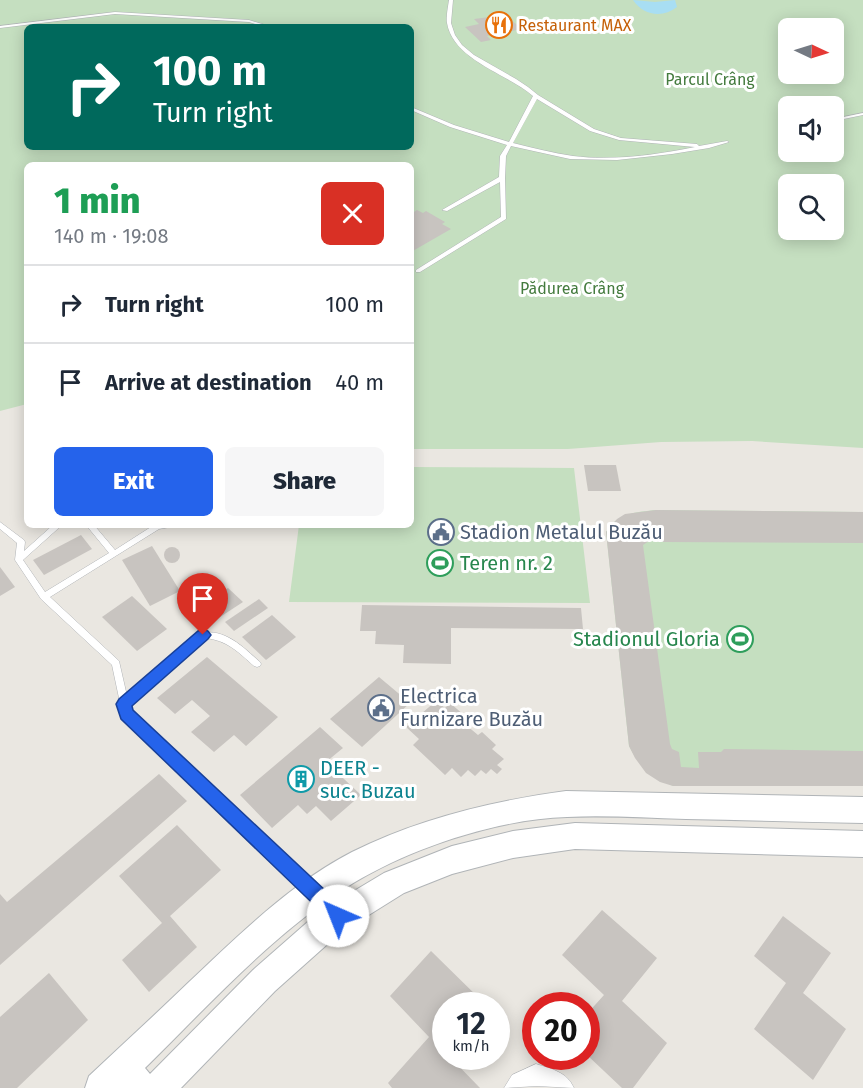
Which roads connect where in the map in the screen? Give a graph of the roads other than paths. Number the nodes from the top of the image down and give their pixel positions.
1 (451, 0) edge
2 (24, 24) edge
3 (25, 24) edge
4 (260, 24) edge
5 (0, 27) edge
6 (536, 96) junction
7 (414, 109) edge
8 (863, 114) edge
9 (844, 118) edge
10 (727, 142) dead end
11 (510, 144) junction
12 (707, 147) junction
13 (502, 178) junction
14 (445, 210) dead end
15 (418, 271) dead end
16 (0, 525) edge
17 (55, 528) edge
18 (92, 528) edge
19 (153, 528) edge
20 (21, 542) junction
21 (38, 544) junction
22 (114, 554) junction
23 (19, 560) junction
24 (44, 597) junction
25 (257, 664) dead end
26 (124, 704) junction
27 (863, 810) edge
28 (863, 844) edge
29 (327, 904) junction
30 (121, 1081) edge
31 (159, 1088) edge
32 (515, 1088) edge
33 (563, 1088) edge

1 - 6 lane
2 - 5 lane
3 - 4 lane
6 - 11 lane
6 - 12 lane
7 - 11 lane
8 - 9 lane
10 - 12 lane
11 - 12 lane
11 - 13 lane
13 - 14 lane
13 - 15 lane
16 - 20 lane
17 - 21 lane
18 - 22 lane
19 - 22 lane
20 - 21 lane
20 - 23 lane
21 - 23 lane
22 - 24 lane
23 - 24 lane
24 - 26 lane
25 - 26 lane
26 - 29 lane
27 - 29 main road
28 - 29 main road
29 - 30 main road
29 - 31 main road
32 - 33 street

